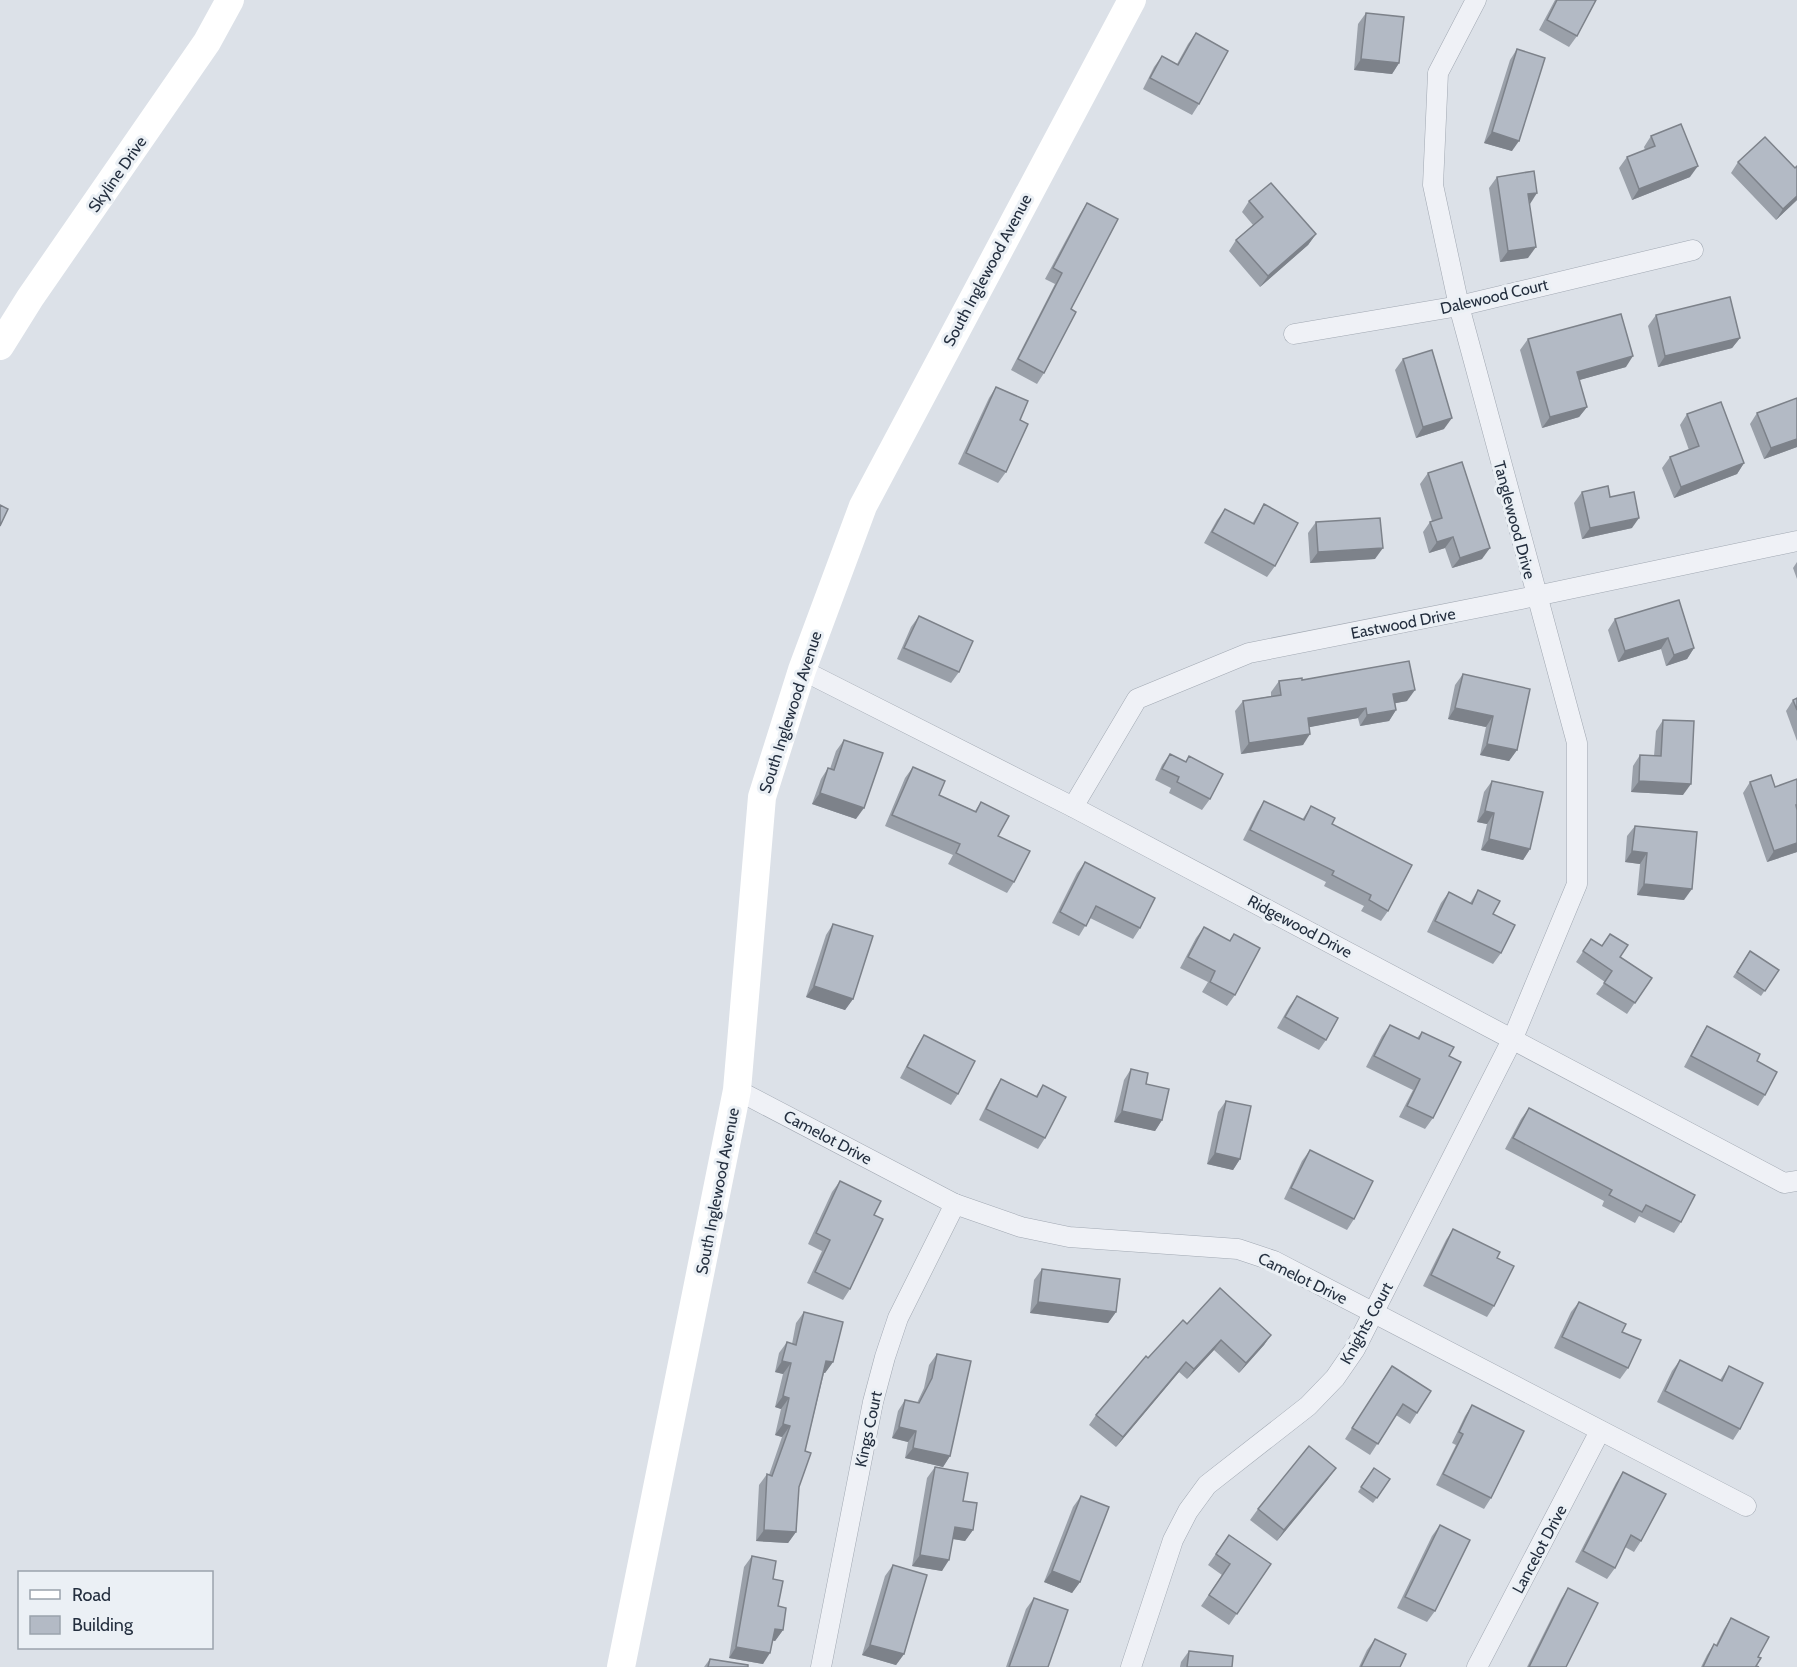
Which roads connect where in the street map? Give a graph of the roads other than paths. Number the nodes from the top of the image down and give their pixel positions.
1 (230, 0) edge
2 (1131, 0) edge
3 (1476, 0) edge
4 (1693, 250) dead end
5 (1458, 306) junction
6 (1294, 334) dead end
7 (0, 346) edge
8 (1797, 541) edge
9 (1536, 596) junction
10 (802, 670) junction
11 (1073, 807) junction
12 (1513, 1038) junction
13 (737, 1090) junction
14 (1797, 1181) edge
15 (955, 1204) junction
16 (1373, 1312) junction
17 (1600, 1431) junction
18 (1746, 1506) dead end
19 (621, 1667) edge
20 (821, 1667) edge
21 (1131, 1667) edge
22 (1477, 1667) edge

1 - 7 street, Skyline Drive
2 - 10 street, South Inglewood Avenue
3 - 5 street, Tanglewood Drive
4 - 5 street, Dalewood Court
5 - 6 street, Dalewood Court
5 - 9 street, Tanglewood Drive
8 - 9 street, Eastwood Drive
9 - 11 street, Eastwood Drive
9 - 12 street, Tanglewood Drive
10 - 11 street, Ridgewood Drive
10 - 13 street, South Inglewood Avenue
11 - 12 street, Ridgewood Drive
12 - 14 street, Ridgewood Drive
12 - 16 street, Knights Court
13 - 15 street, Camelot Drive
13 - 19 street, South Inglewood Avenue
15 - 16 street, Camelot Drive
15 - 20 street, Kings Court
16 - 17 street, Camelot Drive
16 - 21 street, Knights Court
17 - 18 street, Camelot Drive
17 - 22 street, Lancelot Drive

